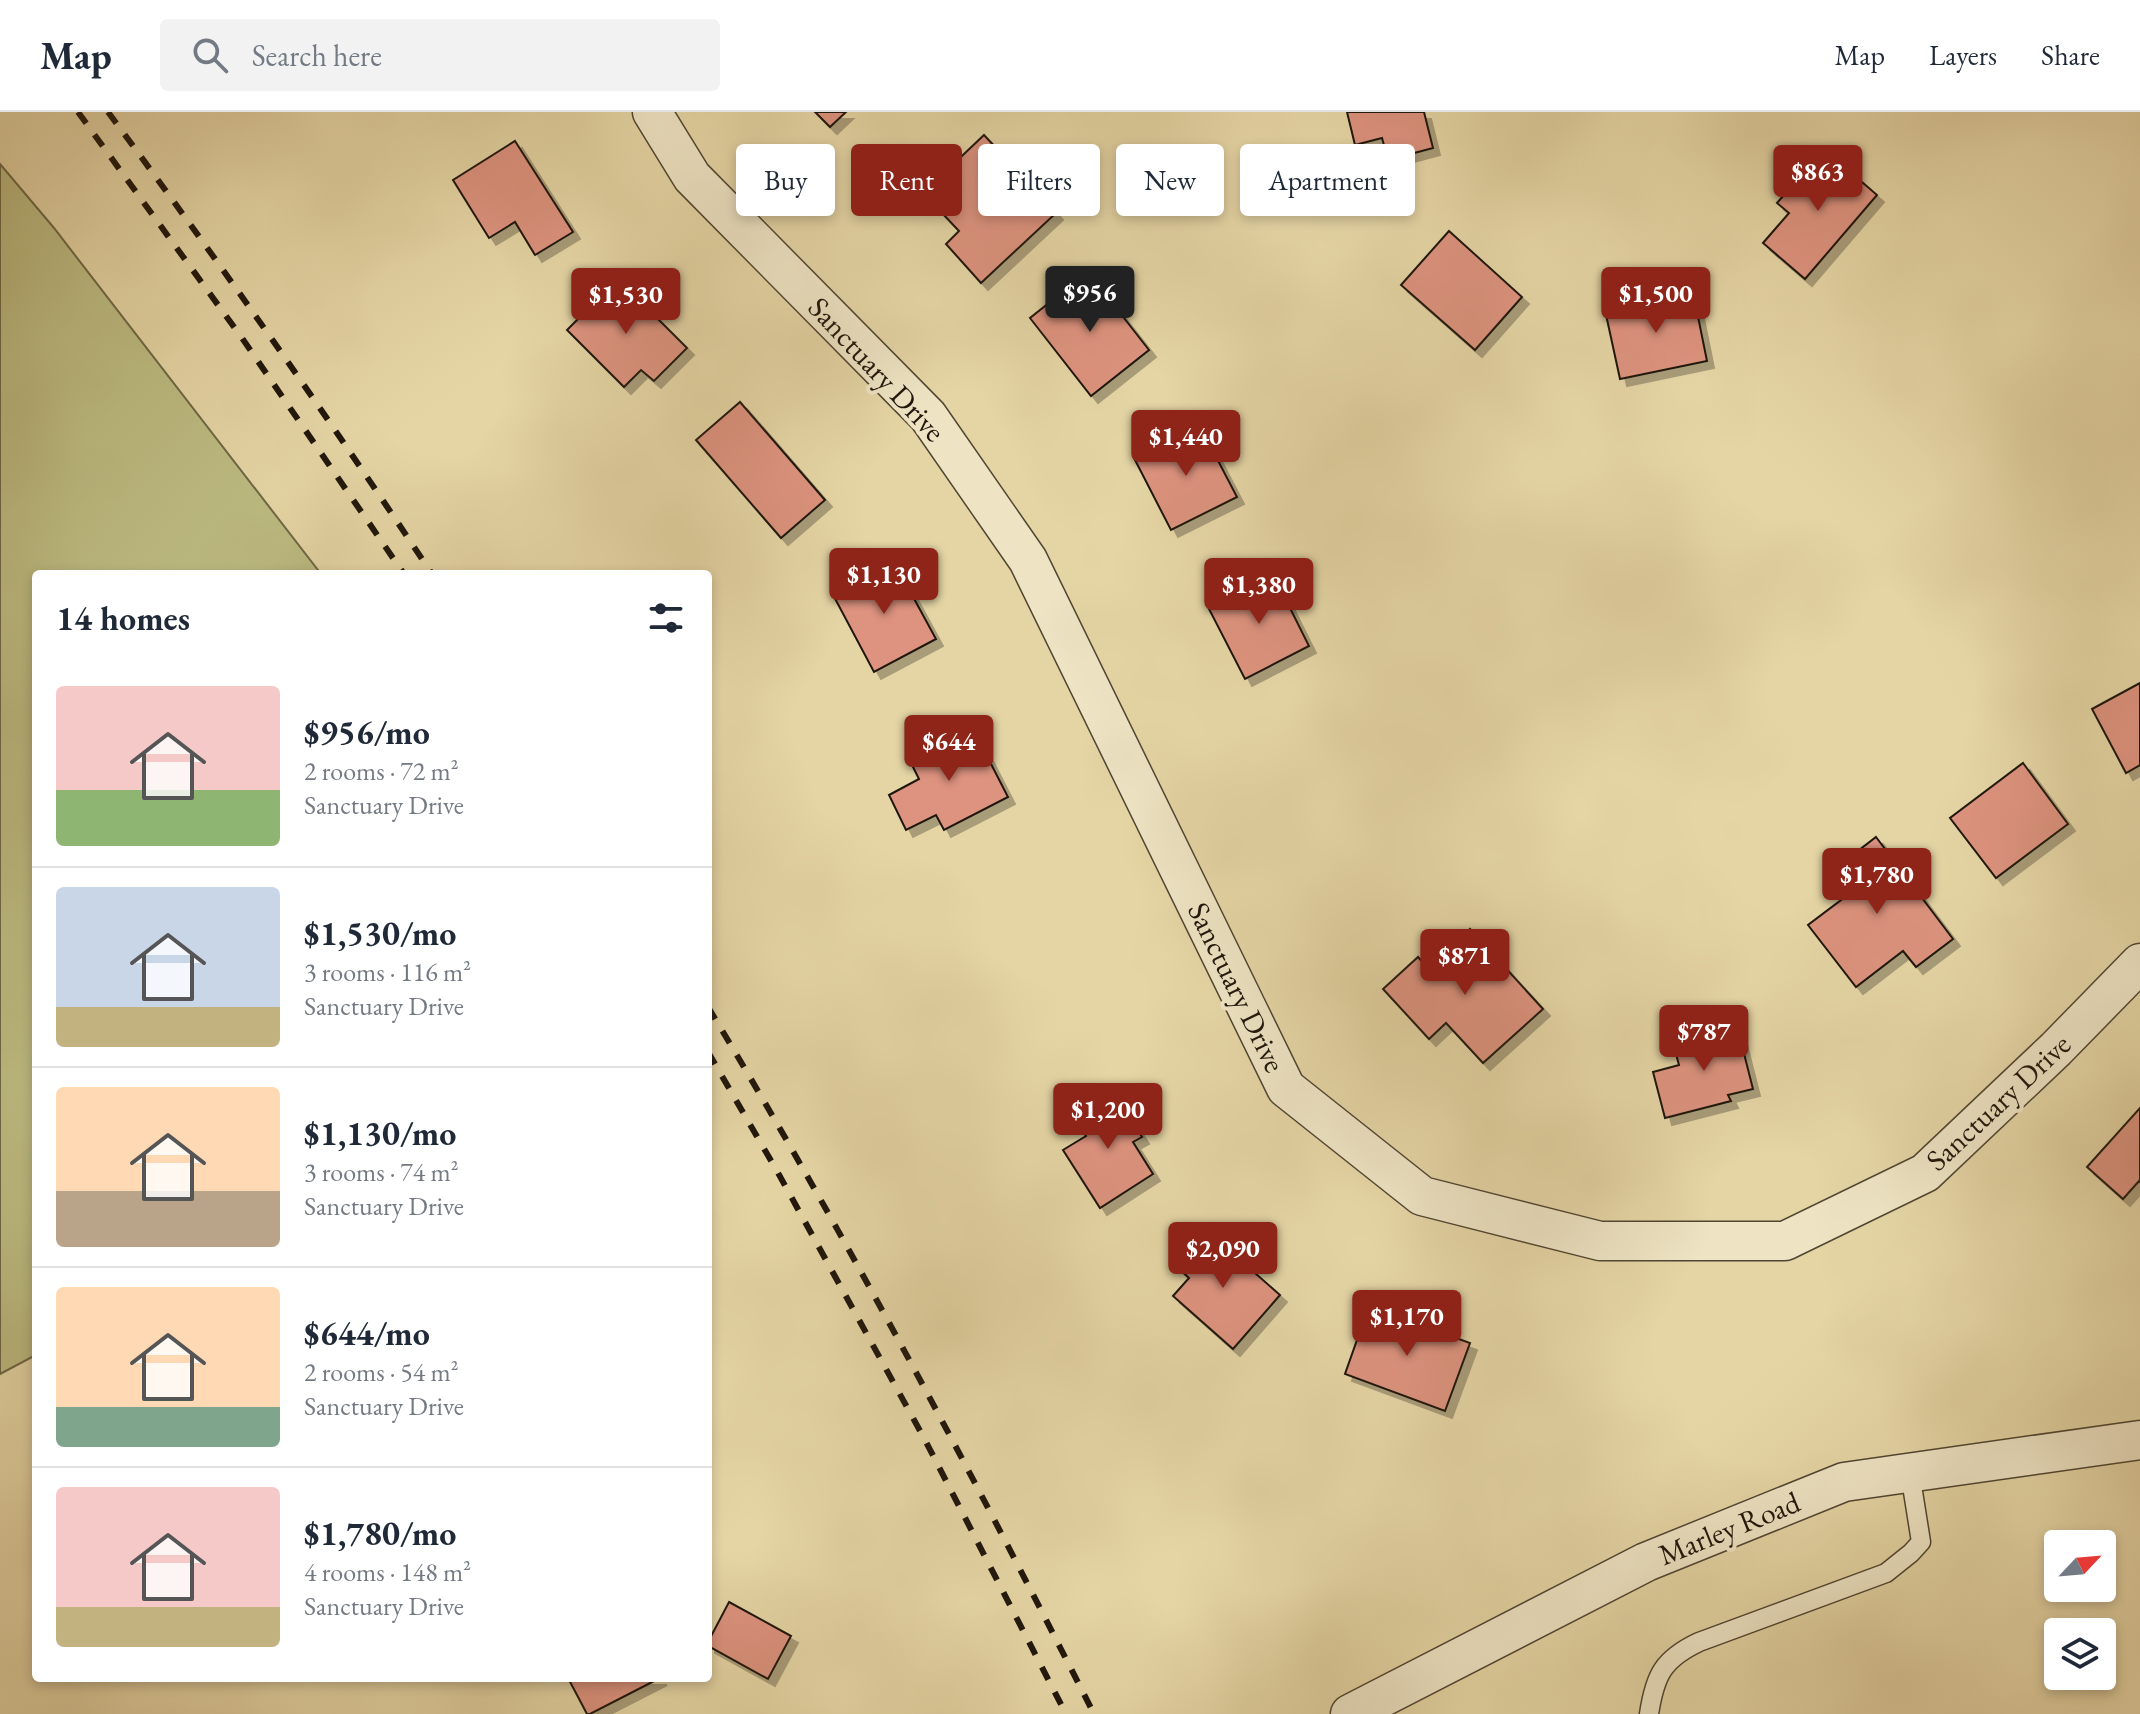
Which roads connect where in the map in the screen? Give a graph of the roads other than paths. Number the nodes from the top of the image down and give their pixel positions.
1 (652, 112) edge
2 (2140, 963) edge
3 (2140, 1440) edge
4 (1910, 1473) junction
5 (1350, 1714) edge
6 (1649, 1714) edge

1 - 2 street, Sanctuary Drive
3 - 4 street, Marley Road
4 - 5 street, Marley Road
4 - 6 lane

